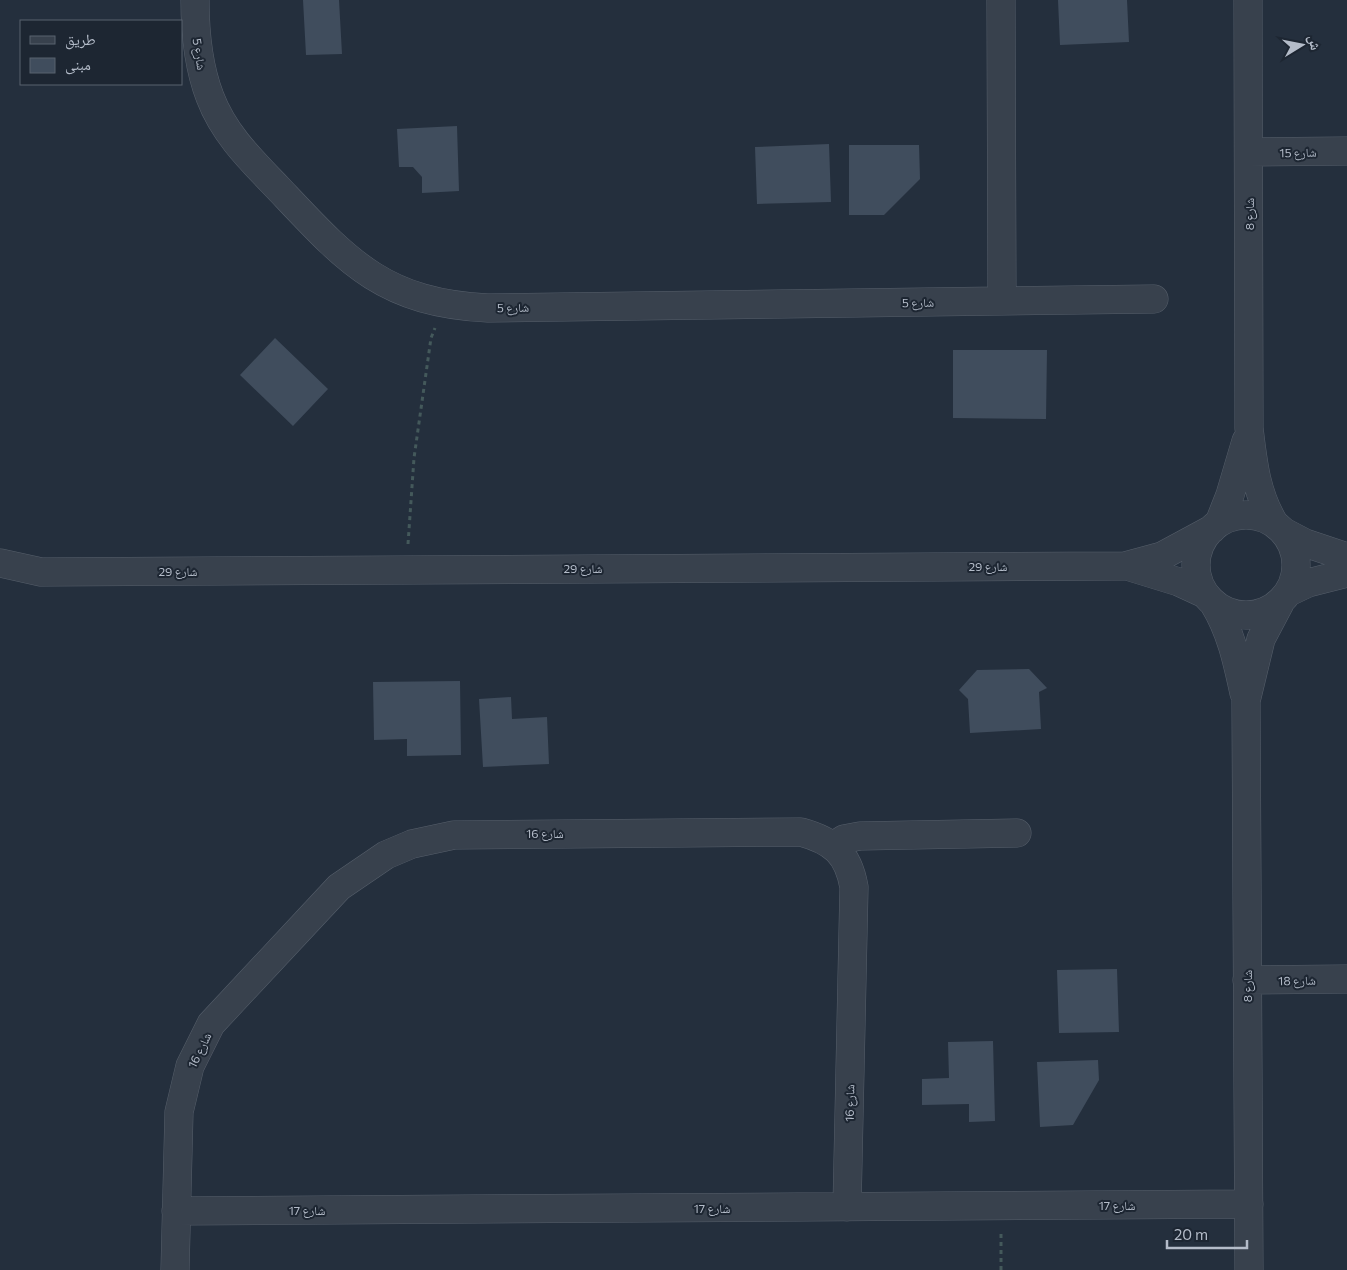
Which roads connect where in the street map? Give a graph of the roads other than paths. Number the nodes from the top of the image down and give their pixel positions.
1 (196, 0) edge
2 (1001, 0) edge
3 (1248, 0) edge
4 (1347, 151) edge
5 (1249, 152) junction
6 (1154, 299) dead end
7 (1002, 301) junction
8 (1249, 428) junction
9 (1215, 526) junction
10 (1279, 528) junction
11 (1347, 557) edge
12 (0, 563) edge
13 (1125, 566) junction
14 (41, 572) junction
15 (1347, 573) edge
16 (0, 582) edge
17 (1285, 597) junction
18 (1209, 599) junction
19 (1246, 701) junction
20 (1017, 833) dead end
21 (834, 846) junction
22 (1347, 979) edge
23 (1247, 980) junction
24 (1249, 1204) junction
25 (846, 1207) junction
26 (176, 1211) junction
27 (175, 1270) edge
28 (1249, 1270) edge

1 - 7 street, شارع 5
2 - 7 street
3 - 5 street, شارع 8
4 - 5 street, شارع 15
5 - 8 street, شارع 8
6 - 7 street, شارع 5
8 - 9 street, شارع 8
8 - 10 street, شارع 8
9 - 10 street
9 - 13 street, شارع 29
9 - 18 street
10 - 11 street
10 - 17 street
12 - 14 street, شارع 29
13 - 14 street, شارع 29
13 - 18 street, شارع 29
14 - 16 street, شارع 29
15 - 17 street
17 - 18 street
17 - 19 street, شارع 8
18 - 19 street, شارع 8
19 - 23 street, شارع 8
20 - 21 street
21 - 25 street, شارع 16
21 - 26 street, شارع 16
22 - 23 street, شارع 18
23 - 24 street, شارع 8
24 - 25 street, شارع 17
24 - 28 street, شارع 8
25 - 26 street, شارع 17
26 - 27 street, شارع 16

